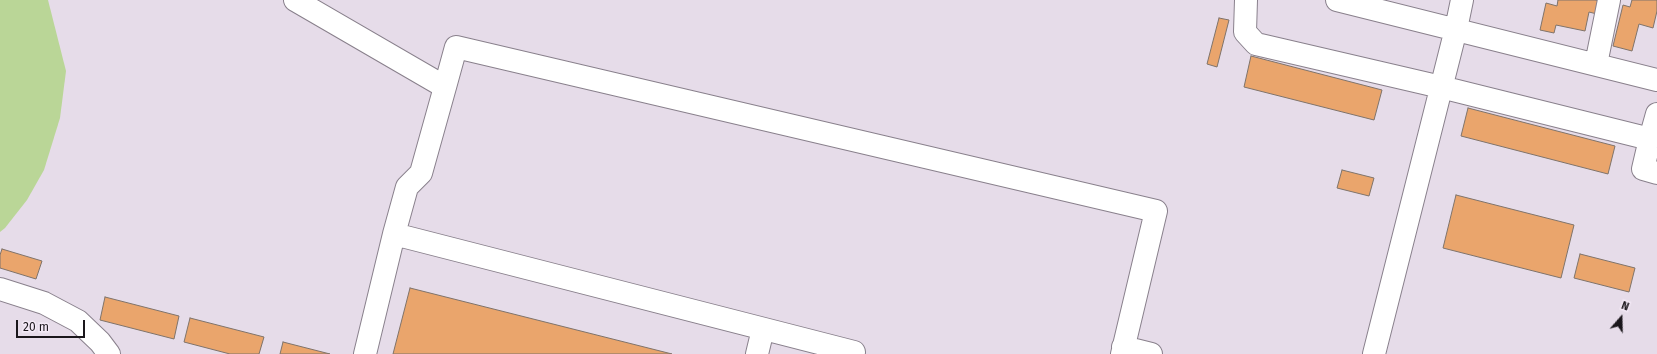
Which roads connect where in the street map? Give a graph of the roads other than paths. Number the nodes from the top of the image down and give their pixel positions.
1 (295, 0) edge
2 (1246, 0) edge
3 (1336, 0) edge
4 (1462, 0) edge
5 (1609, 0) edge
6 (1456, 29) junction
7 (1596, 64) junction
8 (1657, 80) edge
9 (445, 87) junction
10 (1441, 87) junction
11 (1657, 114) edge
12 (1650, 140) junction
13 (1657, 173) edge
14 (394, 234) junction
15 (0, 289) edge
16 (763, 330) junction
17 (1122, 350) edge
18 (854, 352) dead end
19 (109, 354) edge
20 (365, 354) edge
21 (757, 354) edge
22 (1151, 354) edge
23 (1374, 354) edge

1 - 9 street
2 - 10 street
3 - 6 street
4 - 6 street
5 - 7 street
6 - 7 street
6 - 10 street
7 - 8 street
9 - 14 street
9 - 17 street
10 - 12 street
10 - 23 street
11 - 12 street
12 - 13 street
14 - 16 street
14 - 20 street
15 - 19 street
16 - 18 street
16 - 21 street
17 - 22 street

